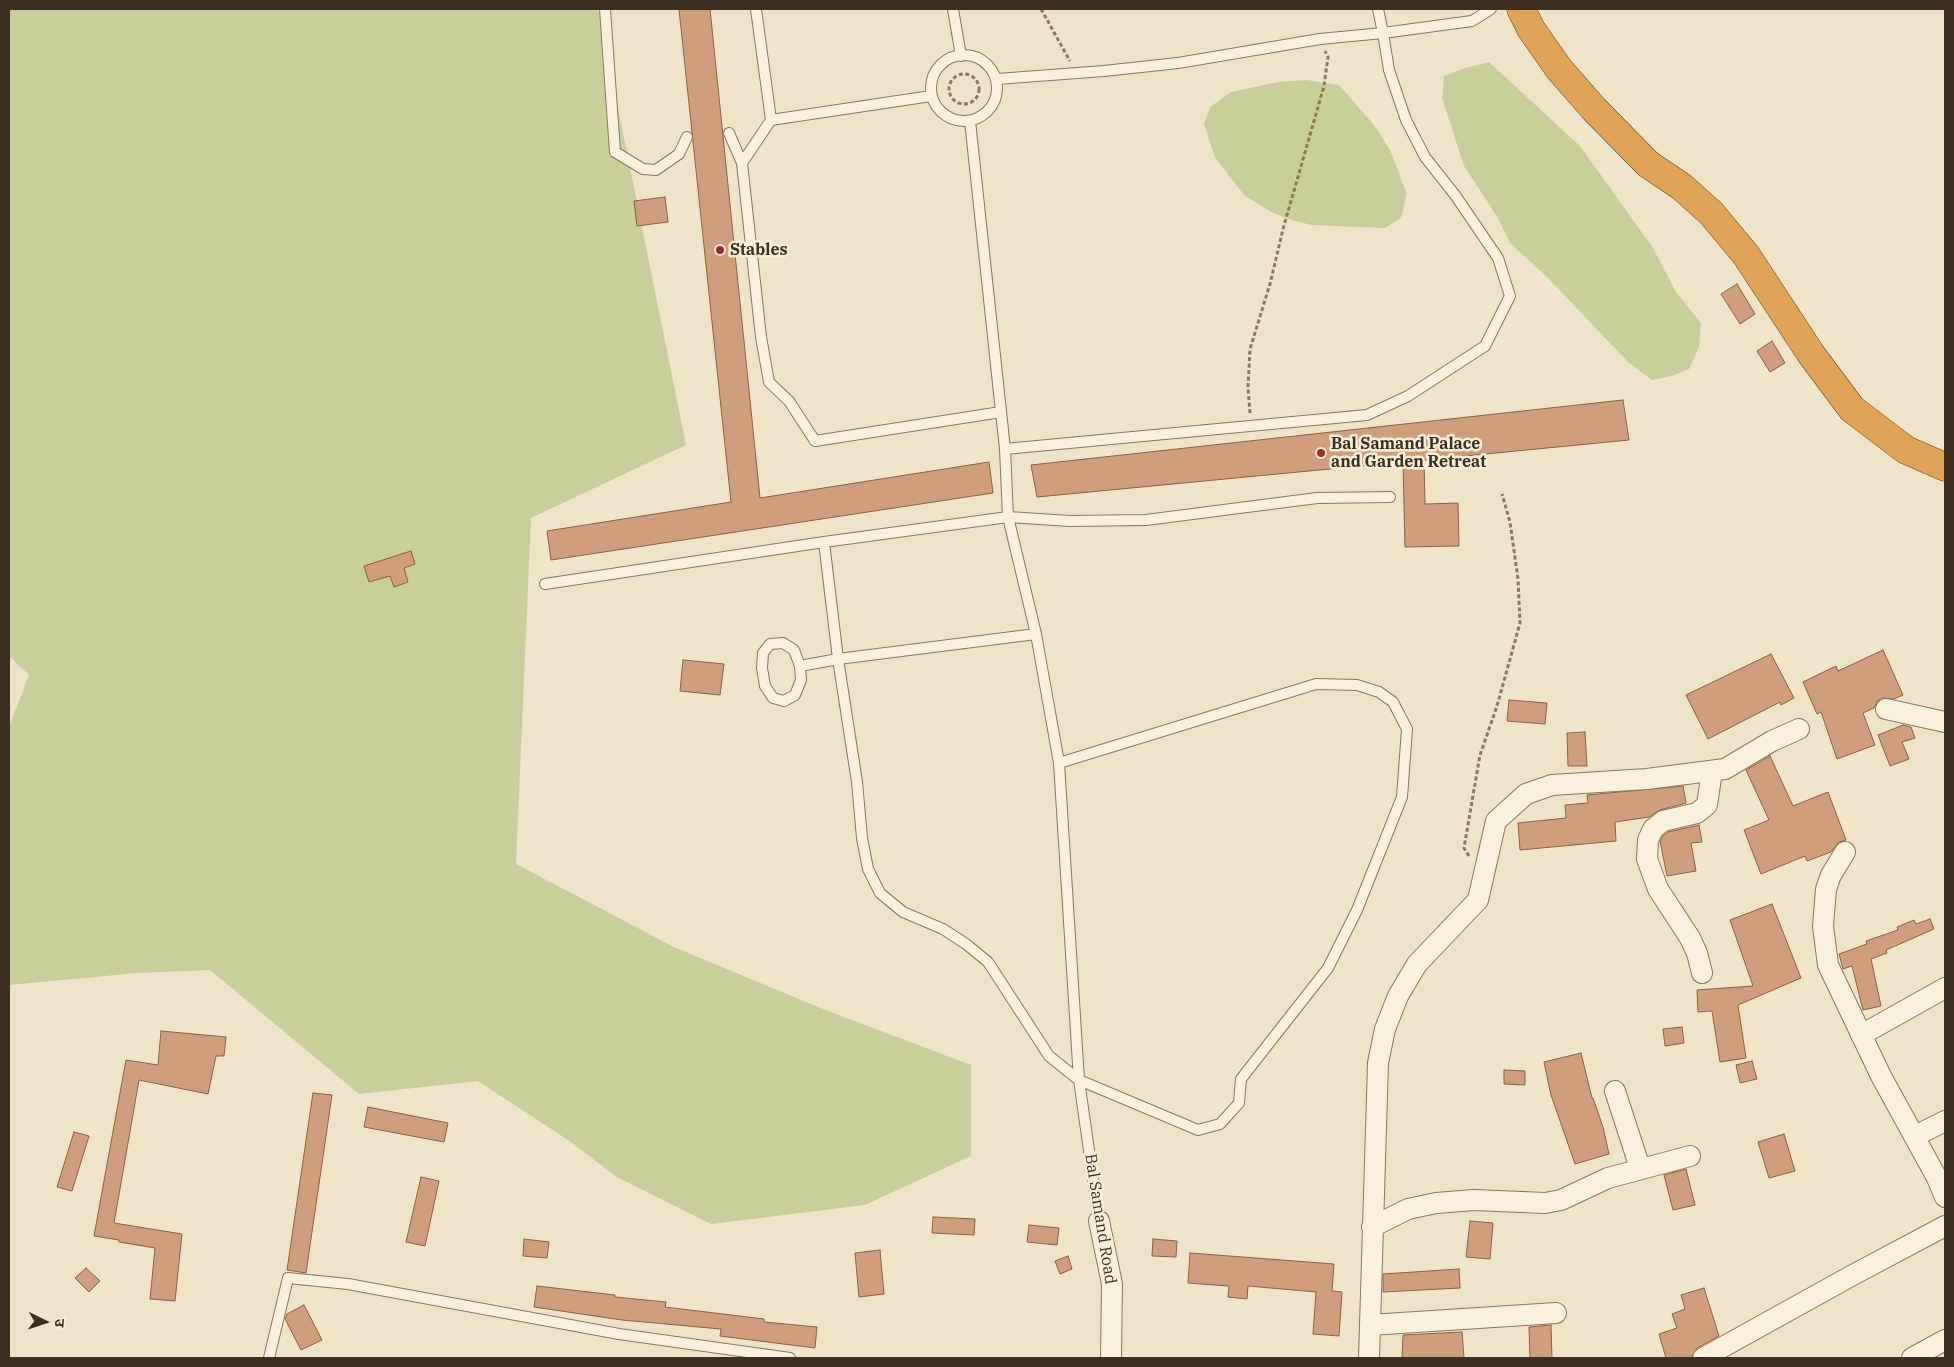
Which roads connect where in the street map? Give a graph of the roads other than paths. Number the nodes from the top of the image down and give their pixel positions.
1 (604, 9) edge
2 (756, 9) edge
3 (953, 9) edge
4 (1378, 9) edge
5 (1490, 9) edge
6 (1521, 9) edge
7 (1383, 33) junction
8 (961, 56) junction
9 (997, 79) junction
10 (931, 96) junction
11 (772, 120) junction
12 (970, 120) junction
13 (729, 133) dead end
14 (687, 137) dead end
15 (742, 163) junction
16 (1001, 412) junction
17 (1006, 449) junction
18 (1945, 467) edge
19 (1390, 497) dead end
20 (1008, 517) junction
21 (824, 542) junction
22 (545, 584) dead end
23 (1036, 634) junction
24 (838, 658) junction
25 (800, 666) junction
26 (1886, 709) dead end
27 (1945, 722) edge
28 (1800, 729) dead end
29 (1059, 763) junction
30 (1712, 771) junction
31 (1845, 852) dead end
32 (1702, 973) dead end
33 (1945, 988) edge
34 (1861, 1036) junction
35 (1078, 1080) junction
36 (1615, 1091) dead end
37 (1945, 1121) edge
38 (1915, 1136) junction
39 (1690, 1156) dead end
40 (1640, 1168) junction
41 (1945, 1197) edge
42 (1099, 1221) joint
43 (1945, 1226) edge
44 (1372, 1227) junction
45 (1556, 1313) dead end
46 (1370, 1325) junction
47 (1945, 1340) edge
48 (269, 1358) edge
49 (790, 1358) edge
50 (1111, 1358) edge
51 (1369, 1358) edge
52 (1703, 1358) edge
53 (1912, 1358) edge

1 - 14 lane
2 - 11 lane
3 - 8 lane
4 - 7 lane
5 - 7 lane
6 - 18 highway
7 - 9 lane
7 - 17 lane
8 - 9 lane
8 - 10 lane
9 - 12 lane
10 - 11 lane
10 - 12 lane
11 - 15 lane
12 - 16 lane, Bal Samand Road
13 - 15 lane
15 - 16 lane
16 - 17 lane, Bal Samand Road
17 - 20 lane, Bal Samand Road
19 - 20 lane
20 - 21 lane
20 - 23 lane, Bal Samand Road
21 - 22 lane
21 - 24 lane
23 - 24 lane
23 - 29 lane, Bal Samand Road
24 - 25 lane
24 - 35 lane
25 - 25 lane
26 - 27 street
28 - 30 street
29 - 35 lane, Bal Samand Road
29 - 35 lane
30 - 32 street
30 - 44 street
31 - 34 street
33 - 34 street
34 - 38 street
35 - 42 lane, Bal Samand Road
36 - 40 street
37 - 38 street
38 - 41 street
39 - 40 street
40 - 44 street
42 - 50 street, Bal Samand Road
43 - 52 street
44 - 46 street
45 - 46 street
46 - 51 street
47 - 53 street
48 - 49 lane

